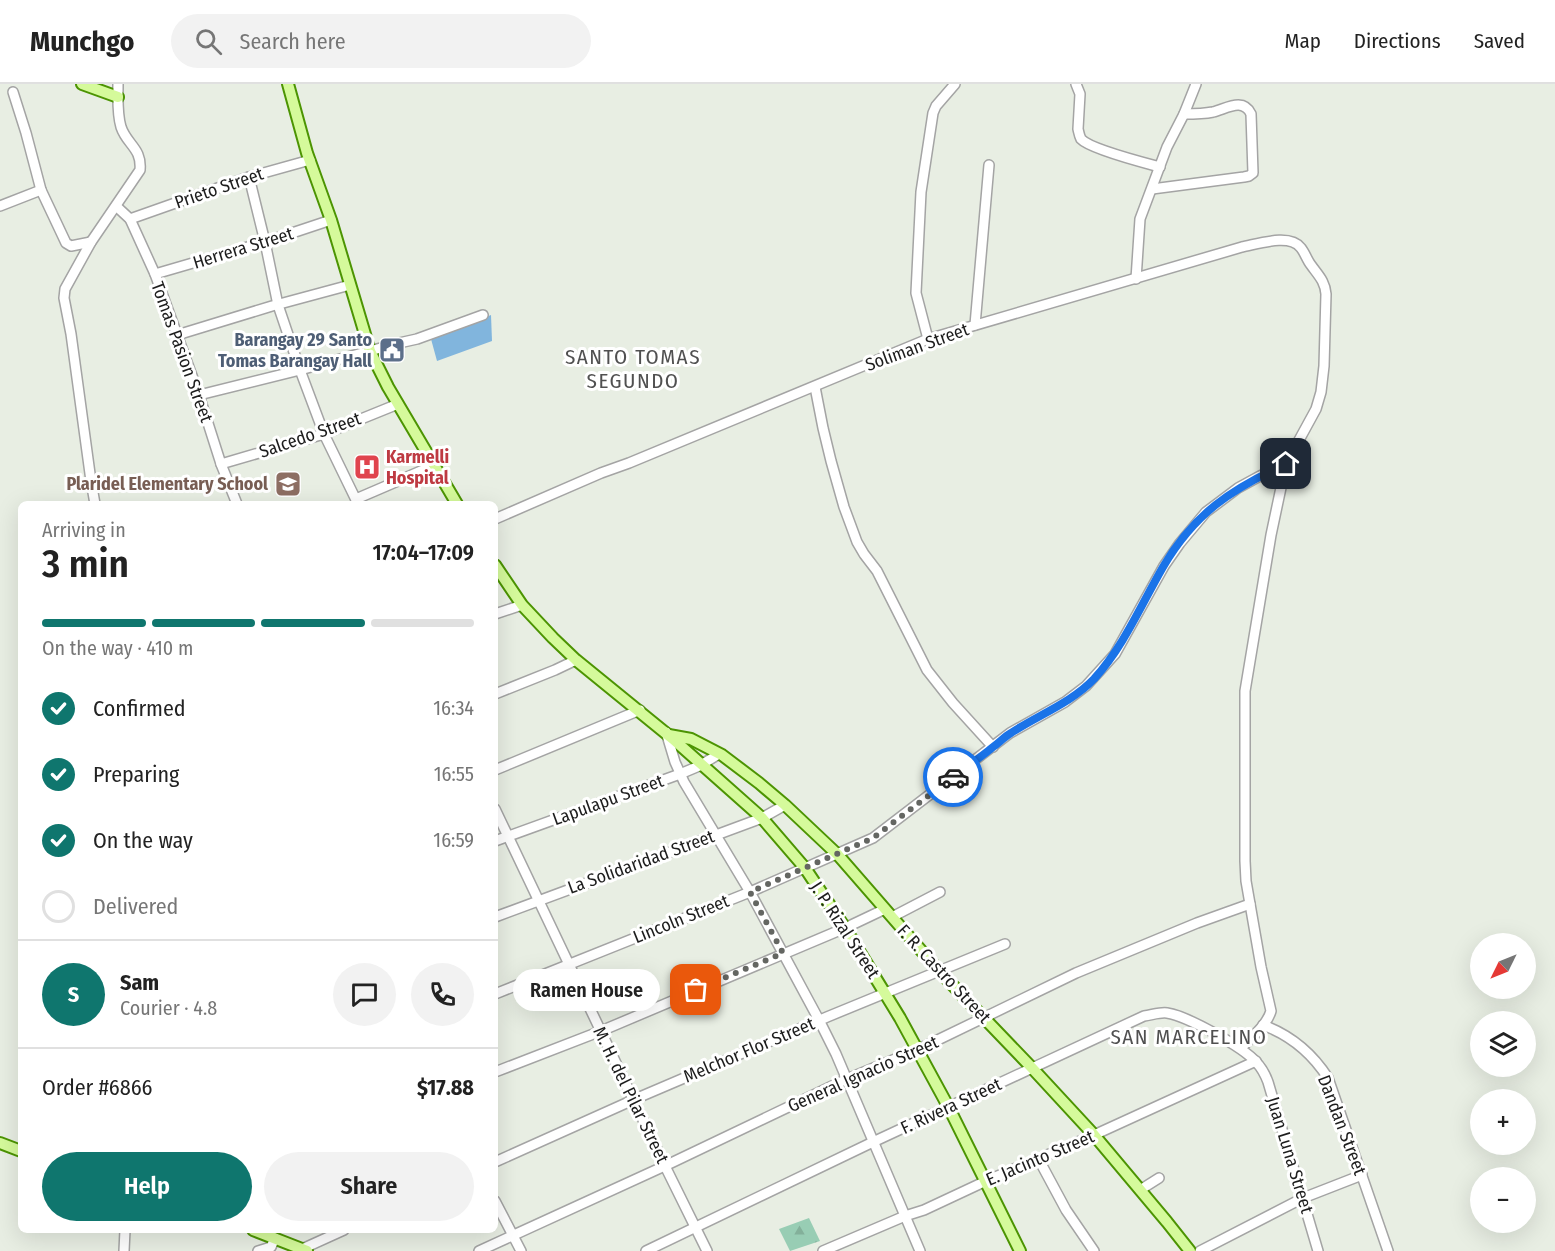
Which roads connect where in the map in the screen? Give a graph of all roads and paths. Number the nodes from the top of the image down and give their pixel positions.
1 (82, 84) edge
2 (104, 84) edge
3 (288, 84) edge
4 (955, 84) edge
5 (1076, 84) edge
6 (1196, 84) edge
7 (118, 90) edge
8 (13, 92) dead end
9 (1184, 114) junction
10 (310, 160) junction
11 (989, 165) dead end
12 (1160, 167) junction
13 (249, 177) junction
14 (1152, 189) junction
15 (41, 190) junction
16 (0, 206) edge
17 (116, 206) junction
18 (130, 219) junction
19 (331, 220) junction
20 (91, 242) junction
21 (265, 242) junction
22 (155, 274) junction
23 (1136, 279) junction
24 (350, 285) junction
25 (278, 304) junction
26 (483, 315) dead end
27 (975, 325) junction
28 (177, 335) junction
29 (927, 339) junction
30 (370, 351) junction
31 (300, 370) junction
32 (815, 387) junction
33 (199, 395) junction
34 (398, 404) junction
35 (324, 434) junction
36 (221, 464) junction
37 (1286, 464) junction
38 (435, 465) junction
39 (94, 501) edge
40 (236, 501) edge
41 (357, 501) edge
42 (359, 501) edge
43 (455, 501) edge
44 (498, 518) edge
45 (498, 569) edge
46 (522, 605) junction
47 (498, 613) edge
48 (576, 660) junction
49 (498, 693) edge
50 (640, 710) junction
51 (667, 734) junction
52 (993, 747) junction
53 (719, 754) junction
54 (702, 764) junction
55 (498, 769) edge
56 (680, 774) junction
57 (785, 806) junction
58 (498, 815) edge
59 (762, 818) junction
60 (717, 835) junction
61 (508, 836) junction
62 (498, 840) edge
63 (838, 855) junction
64 (805, 868) junction
65 (750, 892) junction
66 (940, 892) dead end
67 (538, 900) junction
68 (1250, 904) junction
69 (889, 913) junction
70 (498, 916) edge
71 (844, 928) junction
72 (1005, 944) dead end
73 (783, 953) junction
74 (569, 964) junction
75 (939, 971) junction
76 (498, 993) edge
77 (885, 993) junction
78 (984, 1017) junction
79 (819, 1020) junction
80 (1263, 1025) junction
81 (601, 1031) junction
82 (1241, 1048) junction
83 (917, 1050) junction
84 (1256, 1061) junction
85 (1033, 1069) junction
86 (498, 1071) edge
87 (847, 1079) junction
88 (633, 1100) junction
89 (950, 1108) junction
90 (1094, 1136) junction
91 (873, 1142) junction
92 (0, 1143) edge
93 (18, 1150) edge
94 (1038, 1158) junction
95 (498, 1161) edge
96 (665, 1166) junction
97 (1362, 1175) junction
98 (1159, 1178) dead end
99 (986, 1181) junction
100 (1140, 1190) junction
101 (1303, 1198) junction
102 (498, 1208) edge
103 (905, 1216) junction
104 (696, 1227) junction
105 (125, 1233) edge
106 (261, 1233) edge
107 (338, 1233) edge
108 (512, 1235) junction
109 (275, 1238) junction
110 (304, 1250) edge
111 (124, 1251) edge
112 (258, 1251) edge
113 (478, 1251) edge
114 (521, 1251) edge
115 (646, 1251) edge
116 (707, 1251) edge
117 (823, 1251) edge
118 (920, 1251) edge
119 (1020, 1251) edge
120 (1094, 1251) edge
121 (1190, 1251) edge
122 (1200, 1251) edge
123 (1318, 1251) edge
124 (1388, 1251) edge

1 - 7 main road
2 - 7 main road
3 - 10 main road
4 - 29 street
5 - 12 street
6 - 9 street
7 - 17 street
8 - 15 street
9 - 12 street
9 - 14 street
10 - 13 street, Prieto Street
10 - 19 main road
11 - 27 street
12 - 14 street
13 - 18 street, Prieto Street
13 - 21 street
14 - 23 street
15 - 16 street
15 - 20 street
17 - 18 street, Tomas Pasion Street
17 - 20 street
18 - 22 street, Tomas Pasion Street
19 - 21 street, Herrera Street
19 - 24 main road
20 - 39 street
21 - 22 street, Herrera Street
21 - 25 street
22 - 28 street, Tomas Pasion Street
23 - 27 street, Soliman Street
23 - 37 street, Soliman Street
24 - 25 street
24 - 30 main road
25 - 28 street
25 - 31 street
26 - 30 street
27 - 29 street, Soliman Street
28 - 33 street, Tomas Pasion Street
29 - 32 street, Soliman Street
30 - 31 street
30 - 34 main road
31 - 33 street
31 - 35 street
32 - 44 street, Soliman Street
32 - 52 street
33 - 36 street, Tomas Pasion Street
34 - 35 street, Salcedo Street
34 - 38 main road
35 - 36 street, Salcedo Street
35 - 41 street
36 - 40 street, Tomas Pasion Street
37 - 52 street, Lincoln Street
37 - 68 street
38 - 42 street
38 - 43 main road
45 - 46 main road, J. P. Rizal Street
46 - 47 street
46 - 48 main road, J. P. Rizal Street
48 - 49 street
48 - 50 main road, J. P. Rizal Street
50 - 51 main road, J. P. Rizal Street
50 - 55 street
51 - 53 main road, F. R. Castro Street
51 - 54 main road, J. P. Rizal Street
51 - 56 street
52 - 63 street, Lincoln Street
53 - 54 street, Lapulapu Street
53 - 57 main road, F. R. Castro Street
54 - 56 street, Lapulapu Street
54 - 59 main road, J. P. Rizal Street
56 - 60 street
56 - 61 street, Lapulapu Street
57 - 59 street, La Solidaridad Street
57 - 63 main road, F. R. Castro Street
58 - 61 street, M. H. del Pilar Street
59 - 60 street, La Solidaridad Street
59 - 64 main road, J. P. Rizal Street
60 - 65 street
60 - 67 street, La Solidaridad Street
61 - 62 street, Lapulapu Street
61 - 67 street, M. H. del Pilar Street
63 - 64 street, Lincoln Street
63 - 69 main road, F. R. Castro Street
64 - 65 street, Lincoln Street
64 - 71 main road, J. P. Rizal Street
65 - 73 street
65 - 74 street, Lincoln Street
66 - 69 street
67 - 70 street, La Solidaridad Street
67 - 74 street, M. H. del Pilar Street
68 - 78 street, General Ignacio Street
68 - 80 street
69 - 71 street
69 - 75 main road, F. R. Castro Street
71 - 73 street
71 - 77 main road, J. P. Rizal Street
72 - 75 street, Melchor Flor Street
73 - 79 street
73 - 81 street
74 - 76 street, Lincoln Street
74 - 81 street, M. H. del Pilar Street
75 - 77 street, Melchor Flor Street
75 - 78 main road, F. R. Castro Street
77 - 79 street, Melchor Flor Street
77 - 83 main road, J. P. Rizal Street
78 - 83 street, General Ignacio Street
78 - 85 main road, F. R. Castro Street
79 - 87 street
79 - 88 street, Melchor Flor Street
80 - 82 street
80 - 97 street, Dandan Street
81 - 86 street
81 - 88 street, M. H. del Pilar Street
82 - 84 street, F. Rivera Street
82 - 85 street, F. Rivera Street
83 - 87 street, General Ignacio Street
83 - 89 main road, J. P. Rizal Street
84 - 90 street, E. Jacinto Street
84 - 101 street, Juan Luna Street
85 - 89 street, F. Rivera Street
85 - 90 main road, F. R. Castro Street
87 - 91 street
87 - 96 street, General Ignacio Street
88 - 95 street, Melchor Flor Street
88 - 96 street, M. H. del Pilar Street
89 - 91 street, F. Rivera Street
89 - 99 main road, J. P. Rizal Street
90 - 94 street, E. Jacinto Street
90 - 100 main road, F. R. Castro Street
91 - 103 street
91 - 104 street, F. Rivera Street
92 - 93 main road
94 - 99 street, E. Jacinto Street
94 - 120 street
96 - 104 street, M. H. del Pilar Street
96 - 108 street, General Ignacio Street
97 - 101 street
97 - 124 street, Dandan Street
98 - 100 street
99 - 103 street, E. Jacinto Street
99 - 119 main road, J. P. Rizal Street
100 - 121 main road, F. R. Castro Street
101 - 122 street
101 - 123 street, Juan Luna Street
102 - 108 street
103 - 117 street, E. Jacinto Street
103 - 118 street
104 - 115 street, F. Rivera Street
104 - 116 street, M. H. del Pilar Street
105 - 111 street
106 - 109 main road
107 - 110 street
108 - 113 street, General Ignacio Street
108 - 114 street
109 - 110 main road
109 - 112 street

